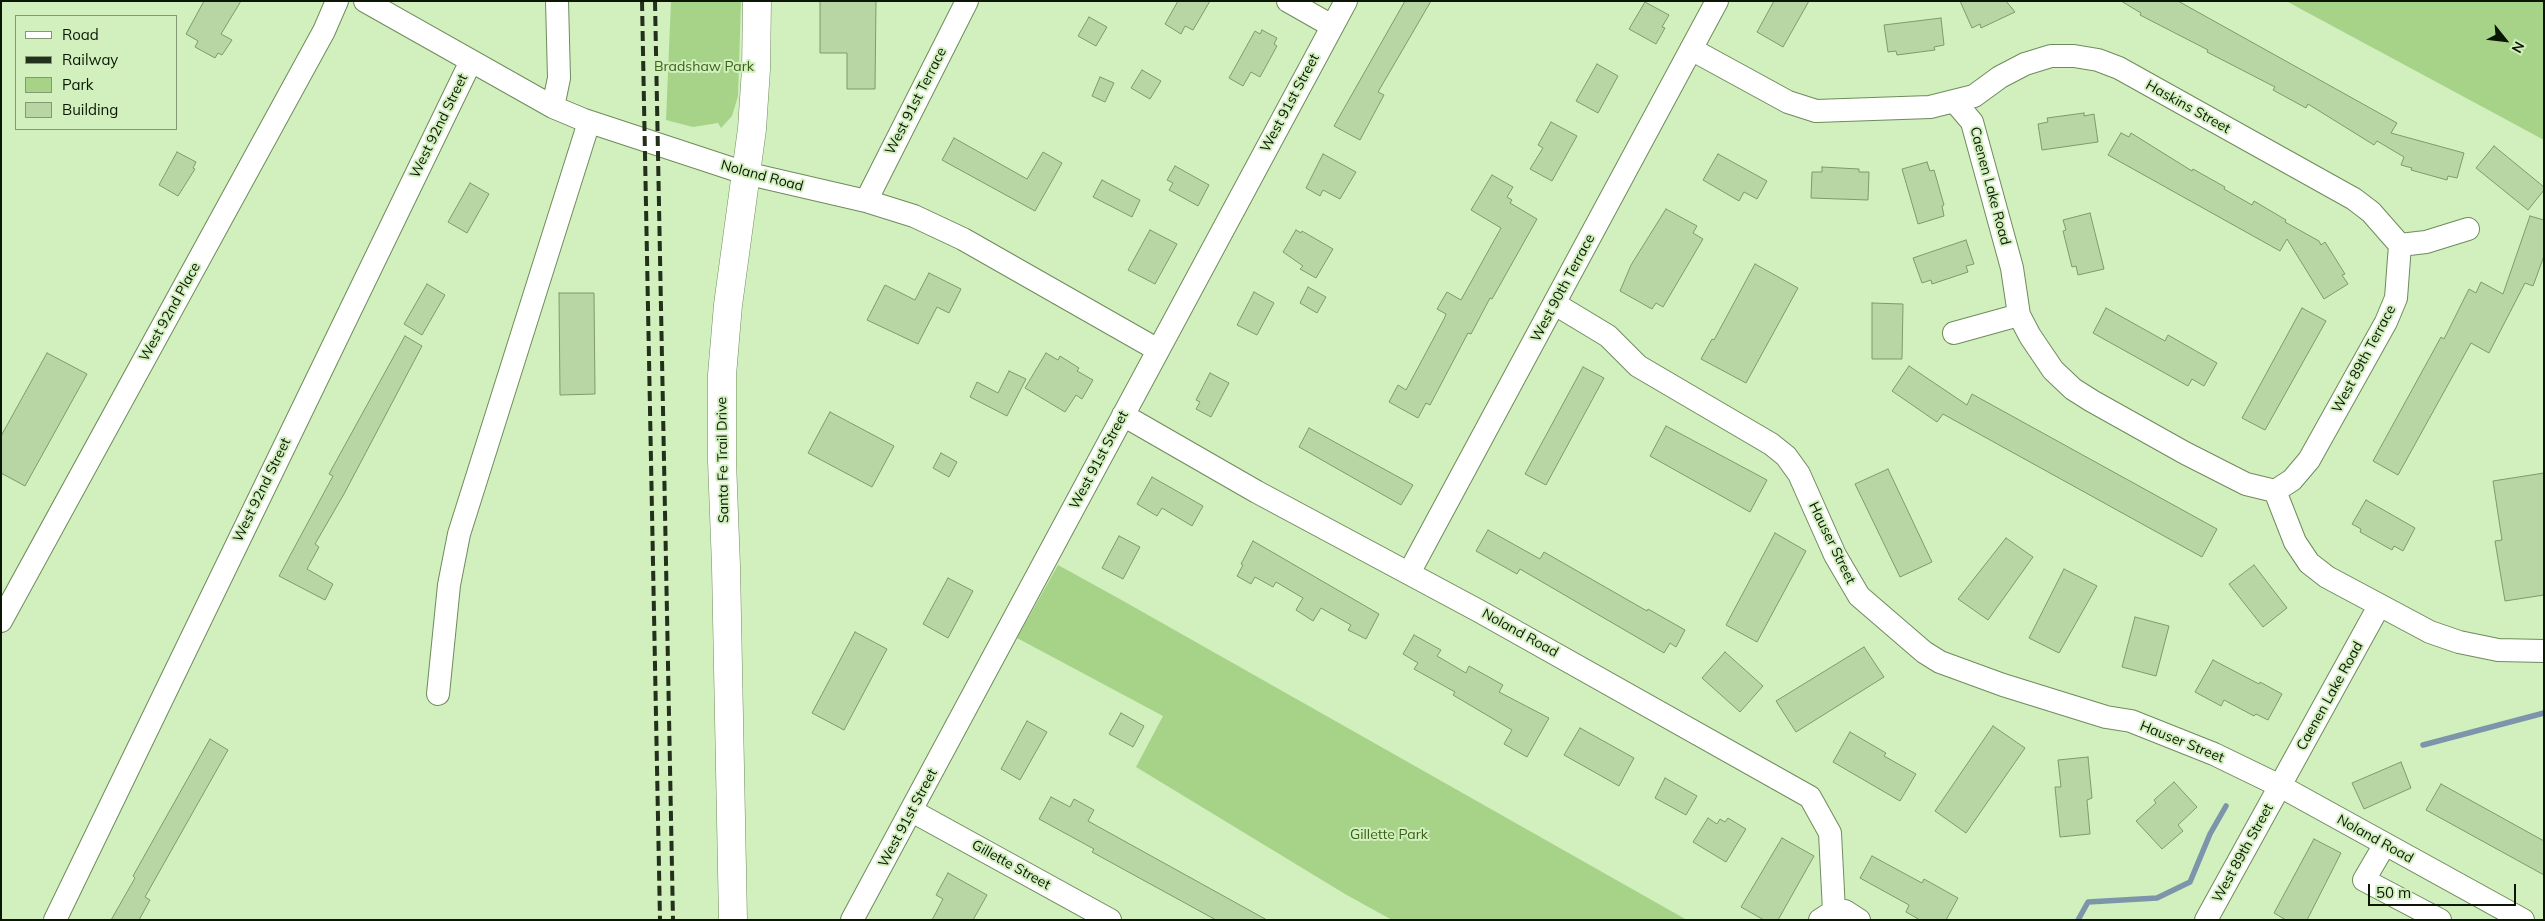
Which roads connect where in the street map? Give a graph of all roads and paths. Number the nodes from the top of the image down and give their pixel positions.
1 (337, 1) edge
2 (365, 1) edge
3 (557, 1) edge
4 (757, 1) edge
5 (966, 1) edge
6 (1288, 1) edge
7 (1346, 1) edge
8 (1716, 1) edge
9 (1332, 26) junction
10 (1691, 49) junction
11 (471, 61) junction
12 (1955, 102) junction
13 (553, 107) junction
14 (589, 122) junction
15 (745, 173) junction
16 (866, 201) junction
17 (2468, 229) dead end
18 (2400, 246) junction
19 (1554, 304) junction
20 (2019, 314) junction
21 (1954, 333) dead end
22 (1158, 350) junction
23 (1123, 415) junction
24 (2275, 490) junction
25 (1409, 573) junction
26 (2379, 606) junction
27 (1, 621) edge
28 (2544, 652) edge
29 (438, 694) dead end
30 (2280, 786) junction
31 (912, 810) junction
32 (2385, 844) junction
33 (1827, 915) edge
34 (55, 920) edge
35 (733, 920) edge
36 (852, 920) edge
37 (1110, 920) edge
38 (1860, 920) edge
39 (2206, 920) edge
40 (2440, 920) edge
41 (2523, 920) edge

1 - 27 street, West 92nd Place
2 - 11 street, Noland Road
3 - 13 street
4 - 15 main road, Santa Fe Trail Drive
5 - 16 street, West 91st Terrace
6 - 9 street
7 - 9 street, West 91st Street
8 - 10 street, West 90th Terrace
9 - 22 street, West 91st Street
10 - 12 street
10 - 19 street, West 90th Terrace
11 - 13 street, Noland Road
11 - 34 street, West 92nd Street
12 - 18 street, Haskins Street
12 - 20 street, Caenen Lake Road
13 - 14 street, Noland Road
14 - 15 street, Noland Road
14 - 29 street
15 - 16 street, Noland Road
15 - 35 main road, Santa Fe Trail Drive
16 - 22 street, Noland Road
17 - 18 street
18 - 24 street, West 89th Terrace
19 - 25 street, West 90th Terrace
19 - 30 street, Hauser Street
20 - 21 street
20 - 24 street, Caenen Lake Road
22 - 23 street, West 91st Street
23 - 25 street, Noland Road
23 - 31 street, West 91st Street
24 - 26 street
25 - 33 street, Noland Road
26 - 28 street
26 - 30 street, Caenen Lake Road
30 - 32 street, Noland Road
30 - 39 street, West 89th Street
31 - 36 street, West 91st Street
31 - 37 street, Gillette Street
32 - 40 street
32 - 41 street, Noland Road
33 - 38 street

